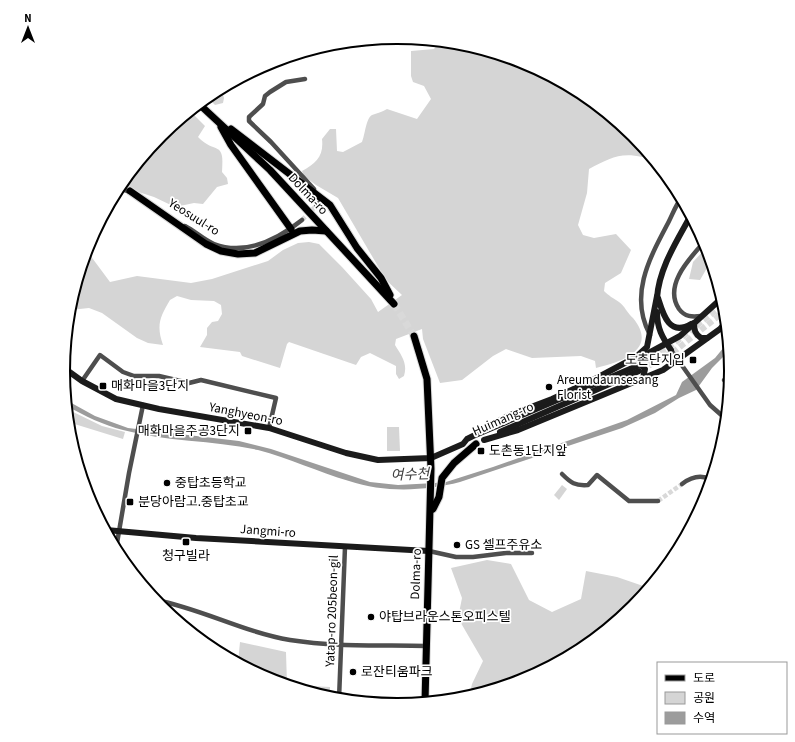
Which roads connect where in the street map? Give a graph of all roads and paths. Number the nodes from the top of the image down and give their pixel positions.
1 (305, 79) dead end
2 (204, 108) edge
3 (217, 120) junction
4 (125, 190) edge
5 (130, 192) junction
6 (322, 200) junction
7 (678, 204) edge
8 (316, 206) tunnel mouth
9 (302, 220) tunnel mouth
10 (688, 221) edge
11 (291, 229) junction
12 (326, 231) junction
13 (700, 247) edge
14 (657, 296) junction
15 (717, 302) edge
16 (701, 316) junction
17 (694, 323) junction
18 (722, 326) edge
19 (414, 336) tunnel mouth
20 (650, 336) junction
21 (707, 338) junction
22 (667, 344) junction
23 (671, 350) joint
24 (678, 360) junction
25 (637, 366) junction
26 (70, 372) edge
27 (609, 372) junction
28 (643, 378) junction
29 (82, 381) junction
30 (143, 405) junction
31 (722, 415) edge
32 (270, 428) junction
33 (473, 436) junction
34 (484, 440) junction
35 (463, 444) junction
36 (476, 444) junction
37 (431, 458) junction
38 (562, 474) dead end
39 (707, 477) edge
40 (682, 484) tunnel mouth
41 (658, 501) tunnel mouth
42 (431, 512) junction
43 (112, 531) edge
44 (119, 532) junction
45 (118, 540) edge
46 (345, 547) junction
47 (429, 551) junction
48 (532, 553) dead end
49 (166, 602) edge
50 (341, 644) junction
51 (426, 646) junction
52 (340, 693) edge
53 (425, 696) edge

1 - 6 street
2 - 3 main road, Dolma-ro
3 - 6 main road
3 - 11 main road
3 - 12 main road, Dolma-ro
4 - 5 street, Yeosuul-ro
5 - 11 street, Yeosuul-ro
5 - 12 main road
6 - 8 street
6 - 12 main road, Dolma-ro
7 - 20 street
9 - 11 street, Yeosuul-ro
10 - 14 main road
13 - 16 street
14 - 16 main road
14 - 20 main road
14 - 22 main road
15 - 16 main road
16 - 17 main road
17 - 21 main road
17 - 22 main road
18 - 21 main road
19 - 37 main road
20 - 27 main road
21 - 24 main road
22 - 23 main road
22 - 25 main road
23 - 24 street
24 - 28 main road
24 - 31 street
25 - 27 main road
25 - 28 main road
25 - 33 main road, Huimang-ro
25 - 34 main road, Huimang-ro
26 - 29 main road, Yanghyeon-ro
27 - 33 main road
28 - 34 main road
29 - 30 main road, Yanghyeon-ro
29 - 32 street
30 - 32 main road, Yanghyeon-ro
30 - 44 street
32 - 37 main road, Yanghyeon-ro
33 - 35 main road, Huimang-ro
34 - 36 main road, Huimang-ro
35 - 36 main road, Huimang-ro
35 - 37 main road, Huimang-ro
36 - 42 main road
37 - 42 main road, Dolma-ro
38 - 41 street
39 - 40 street
42 - 47 main road, Dolma-ro
43 - 44 main road, Jangmi-ro
44 - 45 street
44 - 46 main road, Jangmi-ro
46 - 47 main road, Jangmi-ro
46 - 50 street, Yatap-ro 205beon-gil
47 - 48 street
47 - 51 main road, Dolma-ro
49 - 50 street
50 - 51 street
50 - 52 street, Yatap-ro 205beon-gil
51 - 53 main road, Dolma-ro

